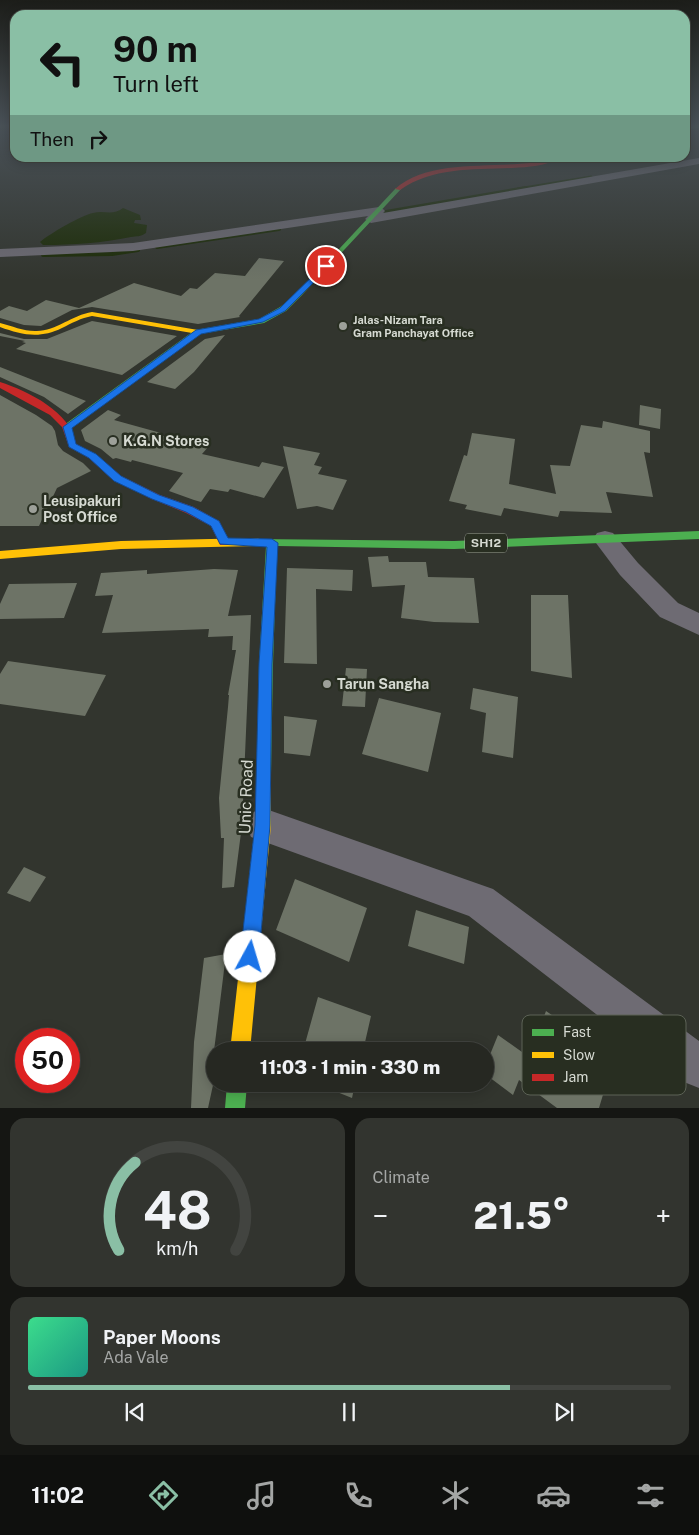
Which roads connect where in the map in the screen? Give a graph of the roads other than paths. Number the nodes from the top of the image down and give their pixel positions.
1 (419, 177) edge
2 (605, 177) edge
3 (375, 215) junction
4 (0, 253) edge
5 (0, 325) edge
6 (198, 332) junction
7 (0, 385) edge
8 (67, 427) junction
9 (699, 535) edge
10 (605, 539) junction
11 (224, 542) junction
12 (272, 543) junction
13 (0, 555) edge
14 (699, 625) edge
15 (262, 825) junction
16 (630, 1015) edge
17 (241, 1042) edge
18 (686, 1057) edge
19 (699, 1067) edge
20 (236, 1092) edge
21 (235, 1108) edge

1 - 3 street
2 - 3 street
3 - 4 street
3 - 6 street
5 - 6 street
6 - 8 street
7 - 8 street
8 - 11 street
9 - 10 street, SH12
10 - 12 street, SH12
10 - 14 street
11 - 12 street, SH12
11 - 13 street, SH12
12 - 15 street, Unic Road
15 - 16 street
15 - 17 street, Unic Road
18 - 19 street
20 - 21 street

